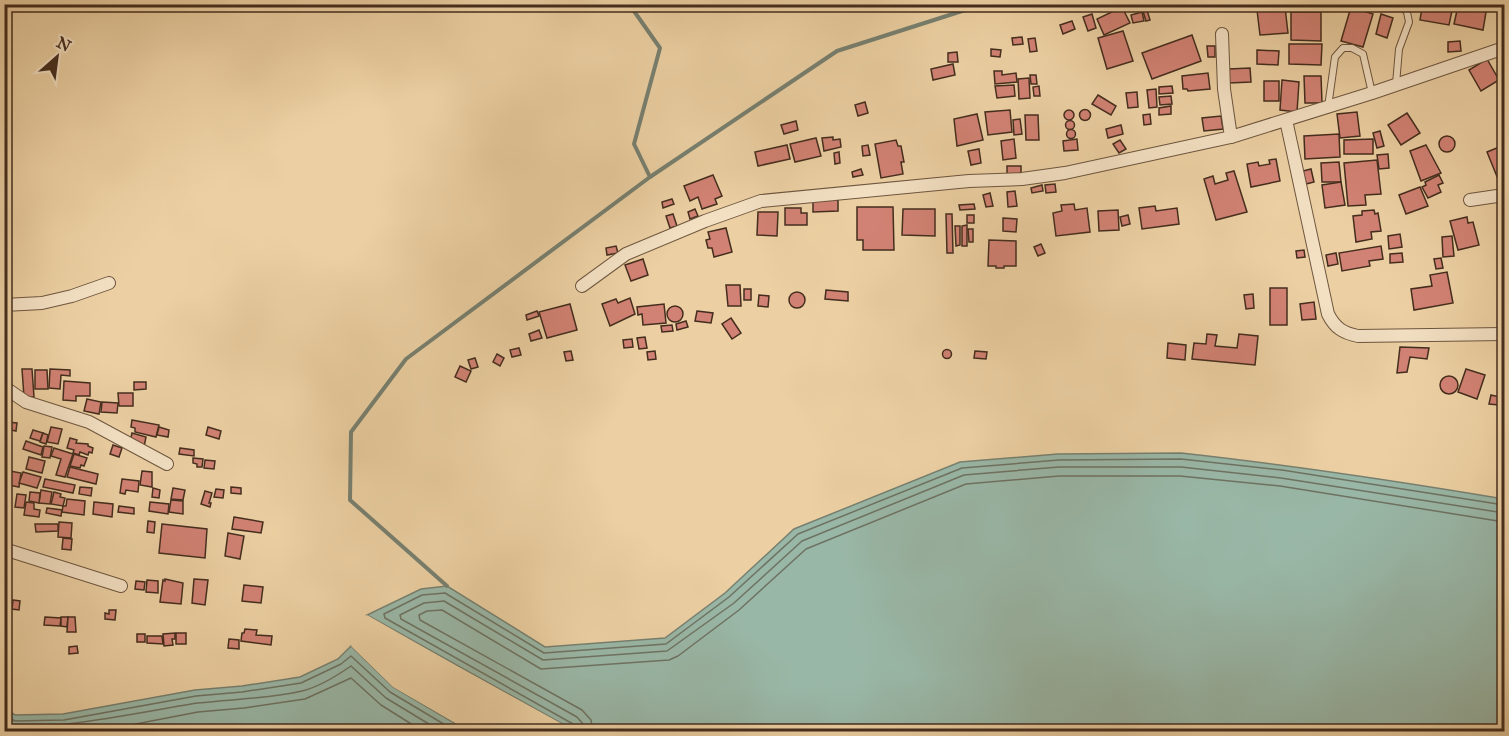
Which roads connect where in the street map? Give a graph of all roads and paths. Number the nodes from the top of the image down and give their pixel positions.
1 (1399, 4) edge
2 (1222, 34) dead end
3 (1504, 51) edge
4 (1396, 84) junction
5 (1372, 93) junction
6 (1328, 107) junction
7 (1286, 120) junction
8 (1231, 137) junction
9 (1504, 195) edge
10 (1470, 200) dead end
11 (110, 283) dead end
12 (582, 286) dead end
13 (4, 305) edge
14 (1504, 334) edge
15 (4, 387) edge
16 (167, 464) dead end
17 (4, 549) edge
18 (120, 586) dead end

1 - 4 lane
2 - 8 street
3 - 4 street
4 - 5 street
5 - 6 street
5 - 6 lane
6 - 7 street
7 - 8 street
7 - 14 street
8 - 12 street
9 - 10 street
11 - 13 street
15 - 16 street
17 - 18 street

